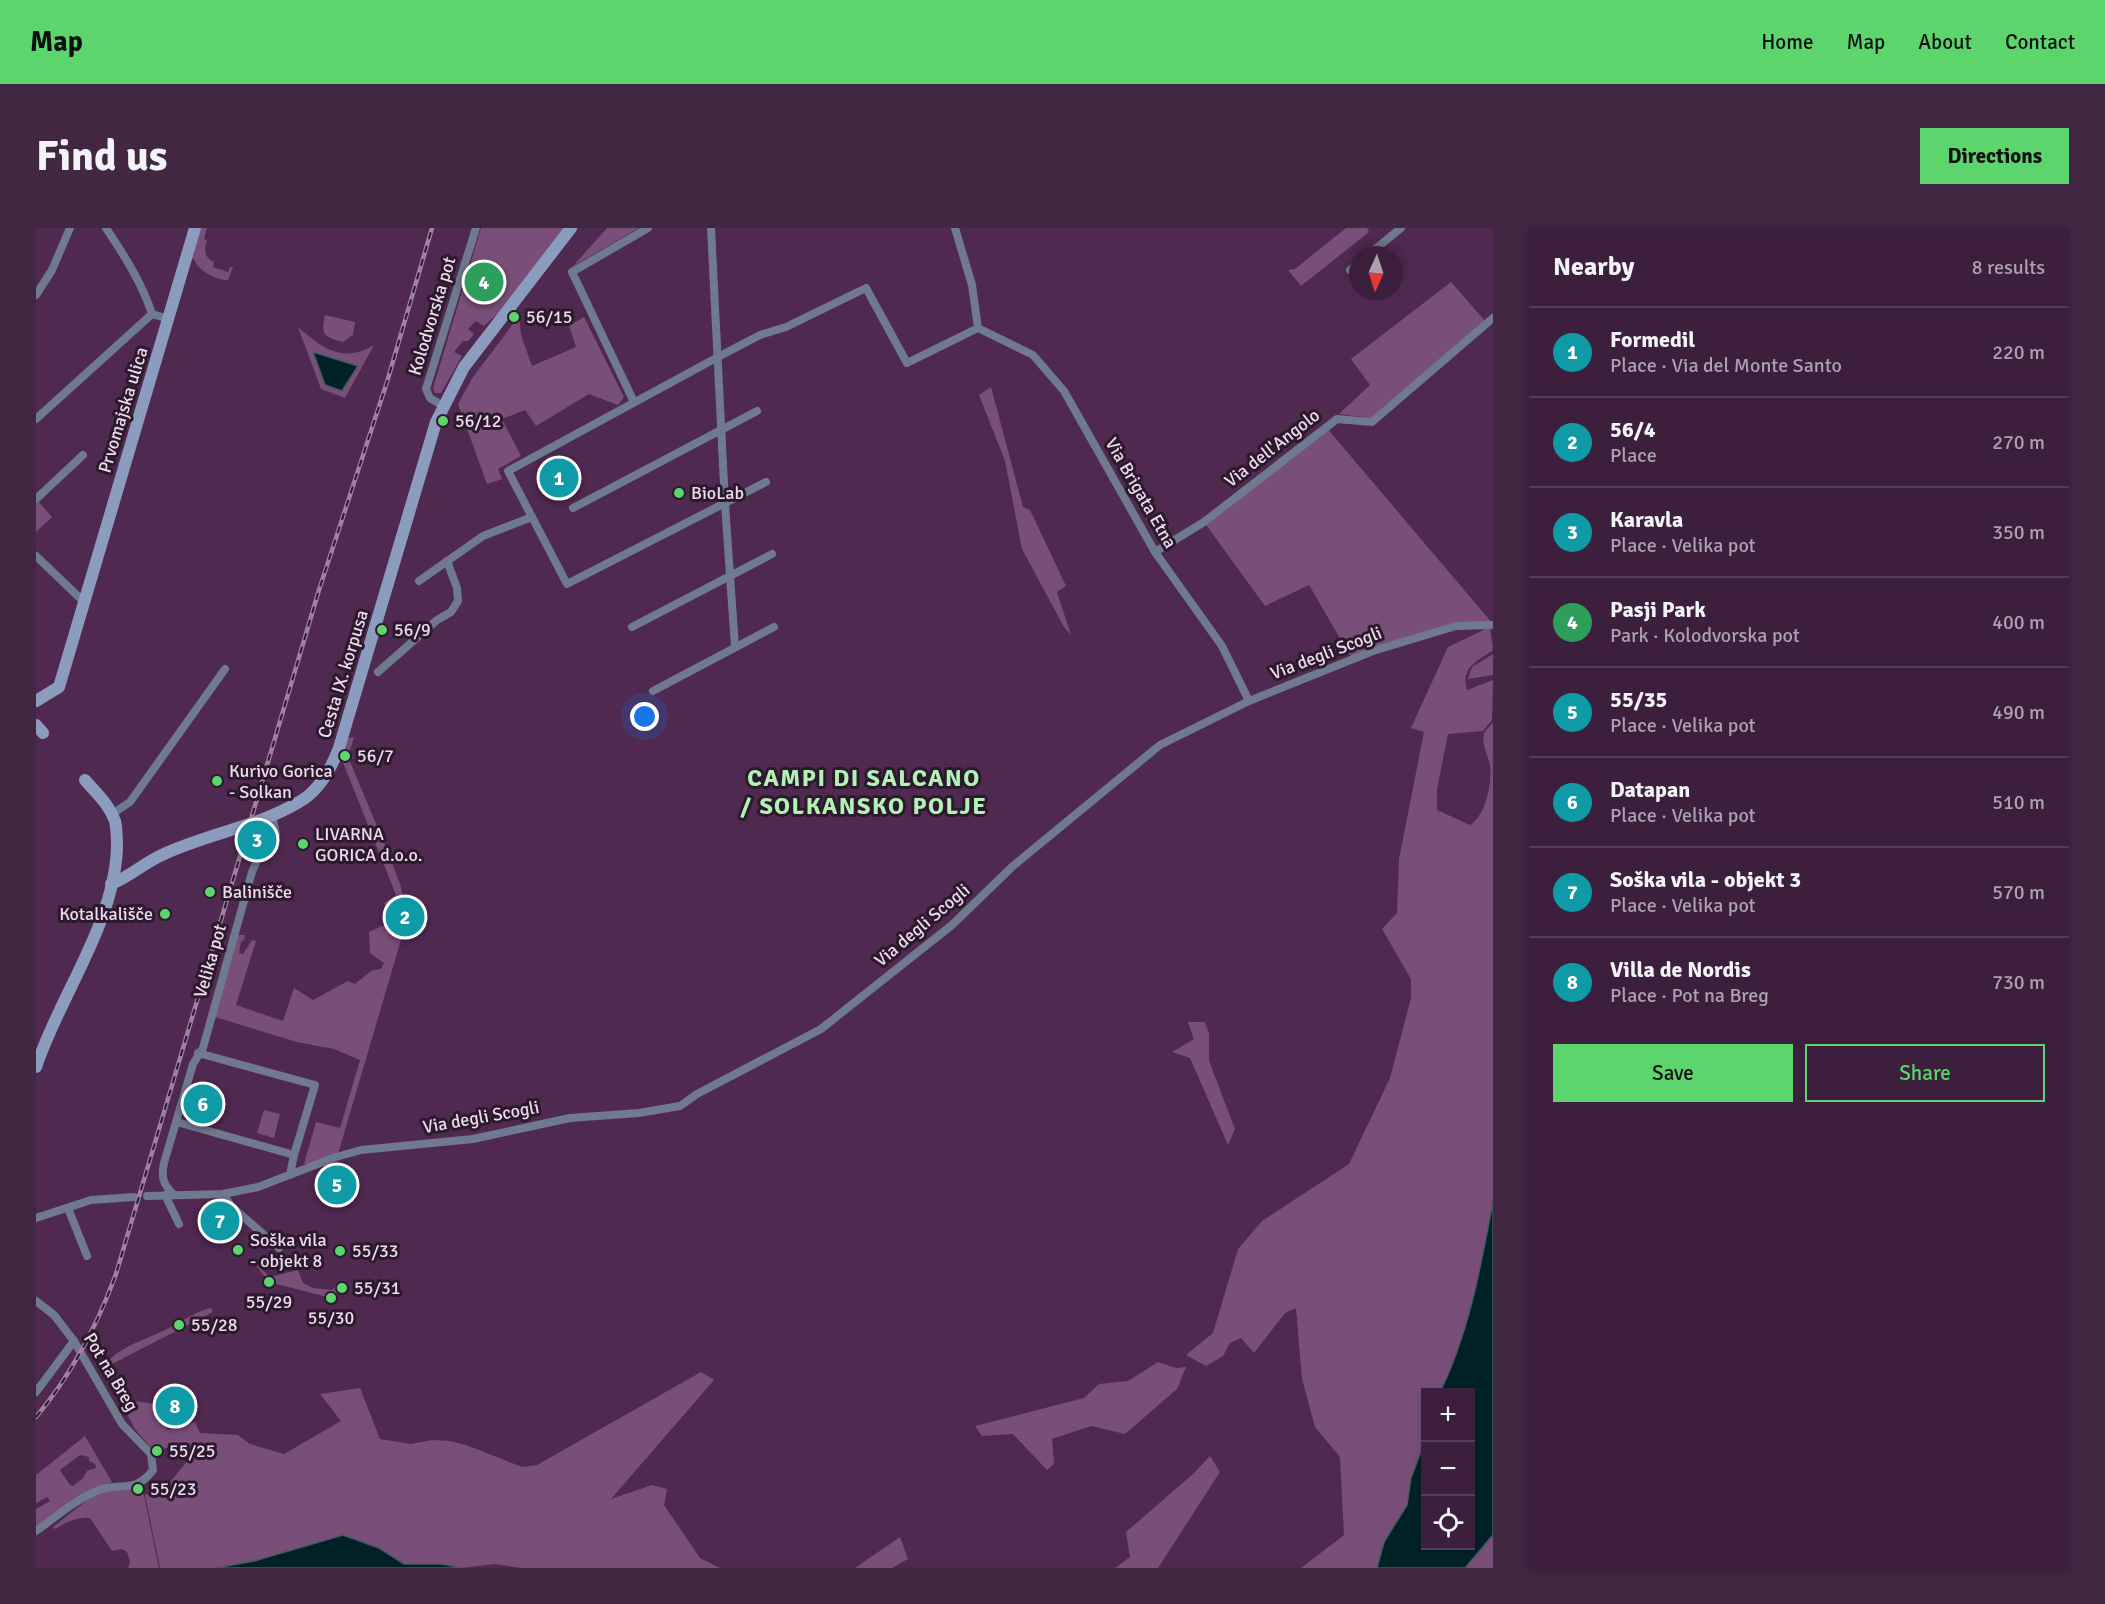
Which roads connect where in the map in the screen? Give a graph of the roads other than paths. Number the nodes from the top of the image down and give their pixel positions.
1 (70, 228) edge
2 (106, 228) edge
3 (195, 228) edge
4 (476, 228) edge
5 (572, 228) edge
6 (648, 228) edge
7 (711, 228) edge
8 (955, 228) edge
9 (1401, 228) edge
10 (1379, 246) edge
11 (36, 295) edge
12 (152, 314) junction
13 (1493, 318) edge
14 (169, 319) junction
15 (978, 328) junction
16 (718, 357) junction
17 (634, 402) junction
18 (443, 406) junction
19 (757, 411) dead end
20 (36, 419) edge
21 (722, 431) junction
22 (83, 455) dead end
23 (766, 482) dead end
24 (36, 499) edge
25 (725, 504) junction
26 (573, 508) dead end
27 (532, 517) junction
28 (1155, 552) junction
29 (771, 554) dead end
30 (36, 556) edge
31 (447, 561) junction
32 (729, 575) junction
33 (419, 581) dead end
34 (84, 602) junction
35 (1493, 625) edge
36 (632, 627) dead end
37 (774, 627) dead end
38 (735, 646) junction
39 (225, 669) dead end
40 (378, 672) dead end
41 (653, 691) dead end
42 (36, 701) edge
43 (1249, 702) junction
44 (85, 780) dead end
45 (112, 814) junction
46 (272, 815) junction
47 (111, 884) junction
48 (40, 1042) edge
49 (198, 1053) junction
50 (36, 1067) edge
51 (177, 1122) junction
52 (294, 1155) junction
53 (290, 1175) junction
54 (223, 1194) junction
55 (169, 1195) junction
56 (147, 1196) dead end
57 (134, 1197) dead end
58 (68, 1208) junction
59 (36, 1218) edge
60 (179, 1224) dead end
61 (279, 1248) dead end
62 (87, 1256) dead end
63 (36, 1301) edge
64 (75, 1341) junction
65 (36, 1392) edge
66 (36, 1531) edge

1 - 11 street
2 - 12 street
3 - 14 main road, Prvomajska ulica
4 - 18 street, Kolodvorska pot
5 - 18 main road, Cesta IX. korpusa
6 - 17 street
7 - 16 street
8 - 15 street
9 - 10 street
12 - 14 street
12 - 20 street
13 - 28 street, Via dell'Angolo
14 - 34 main road, Prvomajska ulica
15 - 16 street
15 - 28 street, Via Brigata Etna
16 - 17 street
16 - 21 street
17 - 27 street
18 - 46 main road, Cesta IX. korpusa
19 - 21 street
21 - 25 street
21 - 26 street
22 - 24 street, Prvomajska ulica
23 - 25 street
25 - 27 street
25 - 32 street
27 - 31 street
28 - 43 street, Via Brigata Etna
29 - 32 street
30 - 34 street
31 - 33 street
31 - 40 street
32 - 36 street
32 - 38 street
34 - 42 main road, Prvomajska ulica
35 - 43 street, Via degli Scogli
37 - 38 street
38 - 41 street
39 - 45 street
43 - 53 street, Via degli Scogli
44 - 45 main road
45 - 47 main road
46 - 47 main road, Cesta IX. korpusa
46 - 49 street, Velika pot
47 - 48 main road
48 - 50 main road
49 - 51 street, Velika pot
49 - 52 street
51 - 52 street
51 - 55 street, Velika pot
52 - 53 street
53 - 54 street
54 - 55 street
54 - 61 street
55 - 56 street
55 - 60 street
57 - 58 street
58 - 59 street
58 - 62 street
63 - 64 street, Pot na Breg
64 - 65 street
64 - 66 street, Pot na Breg

